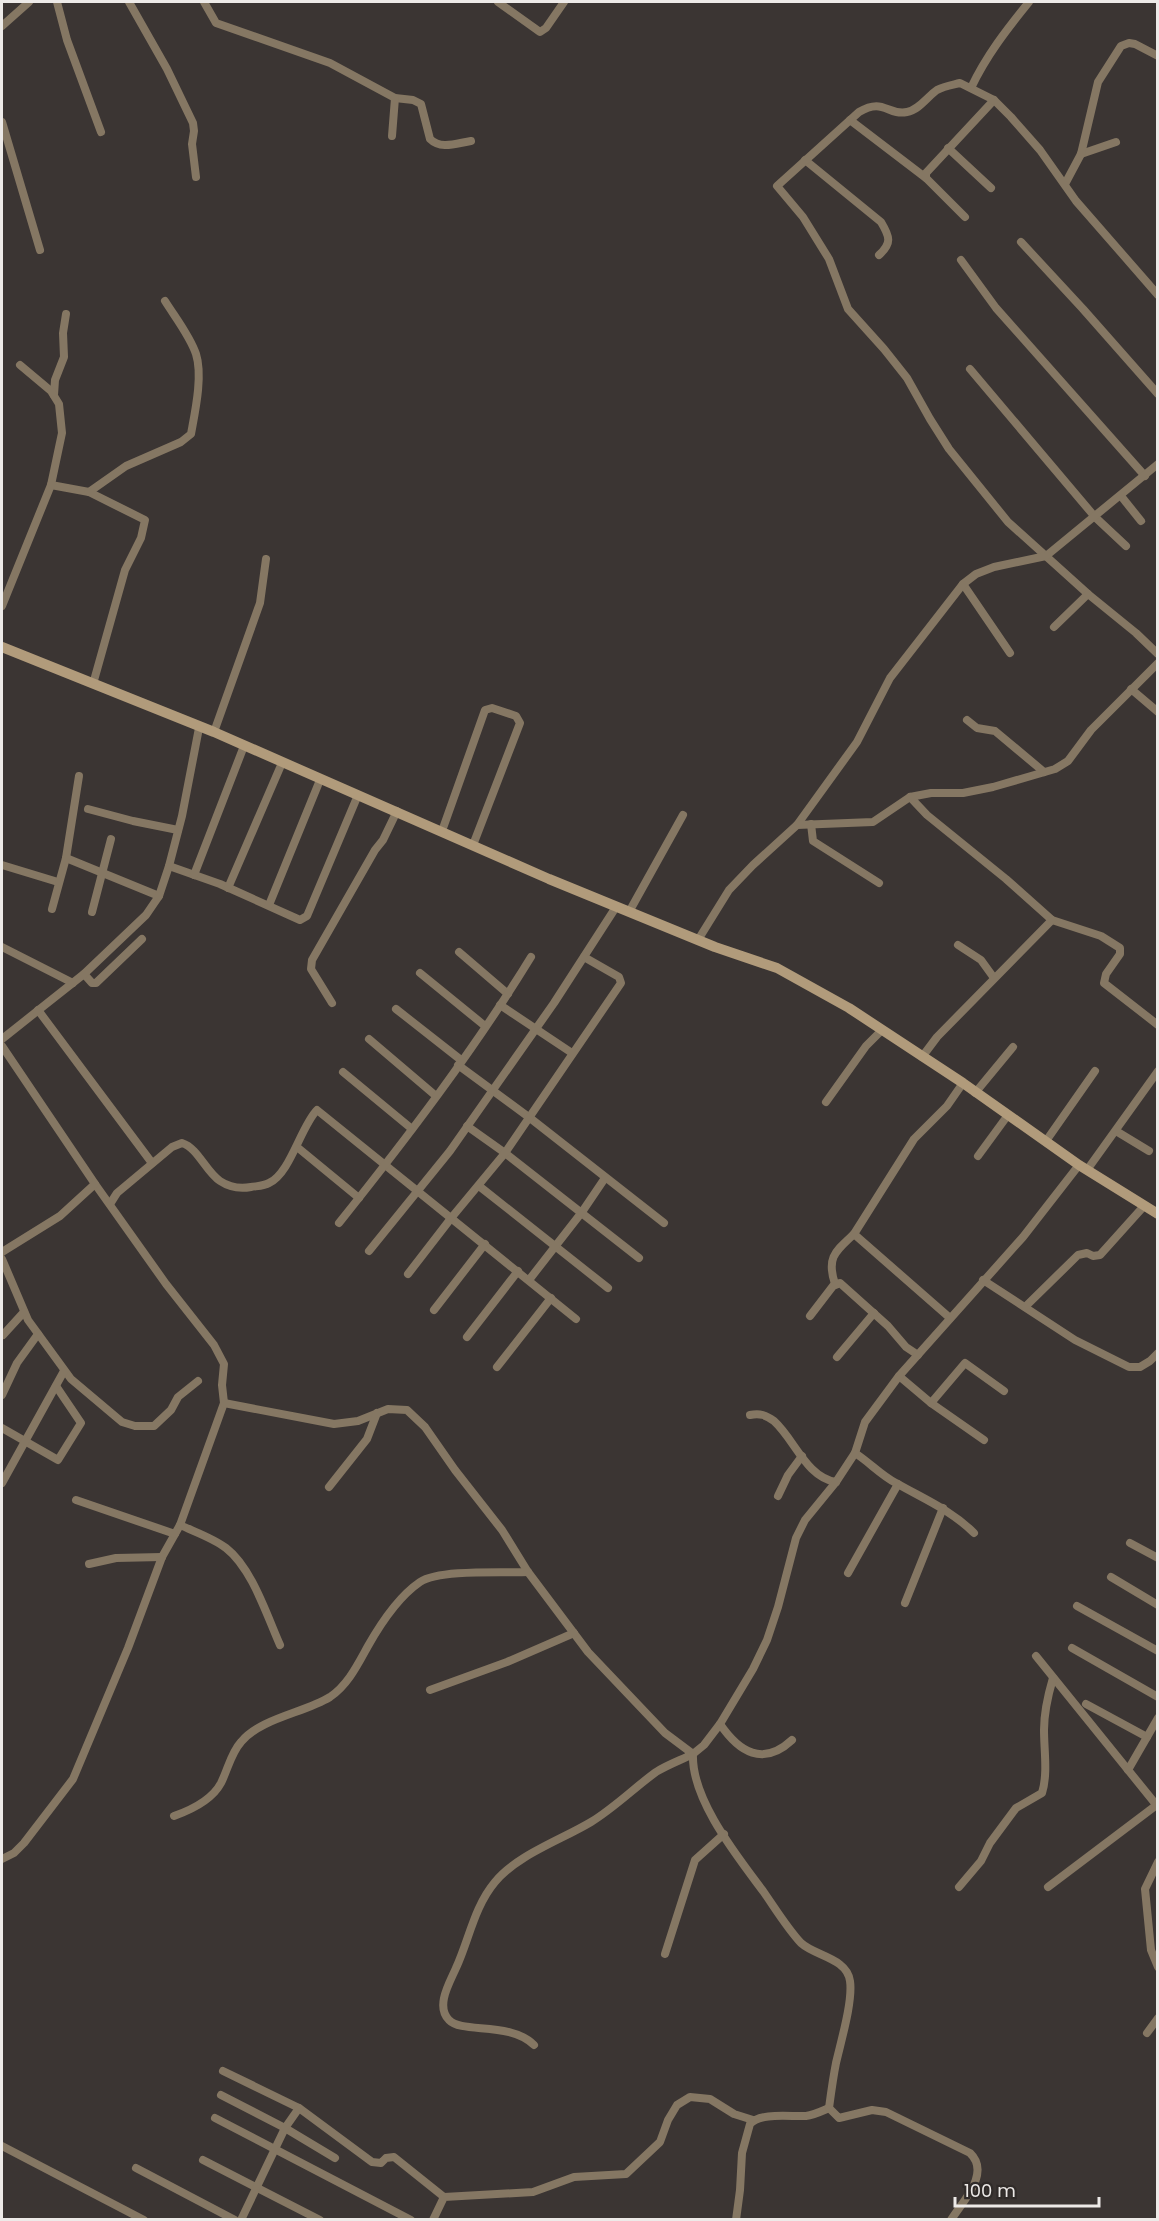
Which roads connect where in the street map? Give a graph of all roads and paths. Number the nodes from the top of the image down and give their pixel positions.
1 (29, 2) edge
2 (57, 2) edge
3 (129, 2) edge
4 (204, 2) edge
5 (498, 2) edge
6 (564, 2) edge
7 (1029, 2) edge
8 (2, 26) edge
9 (1158, 56) edge
10 (971, 88) junction
11 (394, 98) junction
12 (994, 100) junction
13 (850, 120) junction
14 (2, 122) edge
15 (101, 132) dead end
16 (392, 136) dead end
17 (471, 141) dead end
18 (1116, 142) dead end
19 (948, 148) junction
20 (1081, 154) junction
21 (805, 160) junction
22 (196, 177) dead end
23 (926, 178) junction
24 (1065, 184) junction
25 (991, 188) dead end
26 (965, 218) dead end
27 (1021, 242) dead end
28 (40, 250) dead end
29 (879, 255) dead end
30 (961, 260) dead end
31 (1155, 285) edge
32 (1158, 295) edge
33 (165, 301) dead end
34 (66, 314) dead end
35 (21, 365) dead end
36 (970, 369) dead end
37 (1158, 394) edge
38 (54, 395) junction
39 (1158, 464) edge
40 (1145, 476) junction
41 (51, 485) junction
42 (89, 492) junction
43 (1121, 496) junction
44 (1095, 517) junction
45 (1141, 521) dead end
46 (1126, 546) dead end
47 (1046, 556) junction
48 (266, 559) dead end
49 (963, 584) junction
50 (1088, 594) junction
51 (2, 606) edge
52 (1054, 627) dead end
53 (2, 647) edge
54 (1010, 653) dead end
55 (1158, 654) edge
56 (1158, 663) edge
57 (93, 684) junction
58 (1131, 688) junction
59 (1158, 712) edge
60 (967, 720) dead end
61 (199, 728) junction
62 (214, 732) junction
63 (244, 746) junction
64 (282, 763) junction
65 (1044, 772) junction
66 (79, 776) dead end
67 (320, 780) junction
68 (358, 795) junction
69 (910, 797) junction
70 (88, 809) dead end
71 (397, 811) junction
72 (683, 814) dead end
73 (811, 824) junction
74 (797, 825) junction
75 (178, 830) junction
76 (442, 831) junction
77 (111, 839) dead end
78 (473, 845) junction
79 (66, 858) junction
80 (2, 865) edge
81 (169, 866) junction
82 (104, 873) junction
83 (194, 875) junction
84 (58, 882) junction
85 (879, 883) dead end
86 (228, 888) junction
87 (159, 896) junction
88 (269, 905) junction
89 (616, 906) junction
90 (52, 909) dead end
91 (92, 912) dead end
92 (629, 912) junction
93 (1052, 920) junction
94 (142, 939) dead end
95 (698, 940) junction
96 (958, 945) dead end
97 (2, 946) edge
98 (459, 952) dead end
99 (531, 957) dead end
100 (584, 957) junction
101 (420, 973) dead end
102 (84, 974) junction
103 (994, 978) junction
104 (73, 983) junction
105 (508, 994) junction
106 (332, 1003) dead end
107 (500, 1005) junction
108 (396, 1009) dead end
109 (38, 1010) junction
110 (1158, 1025) edge
111 (485, 1026) junction
112 (535, 1030) junction
113 (881, 1031) junction
114 (2, 1039) edge
115 (369, 1039) dead end
116 (2, 1046) edge
117 (1013, 1047) dead end
118 (572, 1053) junction
119 (922, 1057) junction
120 (459, 1062) junction
121 (1095, 1071) dead end
122 (1158, 1071) edge
123 (342, 1072) dead end
124 (963, 1083) junction
125 (492, 1091) junction
126 (975, 1093) junction
127 (436, 1096) junction
128 (826, 1102) dead end
129 (1008, 1115) junction
130 (530, 1118) junction
131 (467, 1126) junction
132 (412, 1129) junction
133 (1116, 1131) junction
134 (1046, 1141) junction
135 (297, 1147) junction
136 (1149, 1151) dead end
137 (505, 1153) junction
138 (978, 1156) dead end
139 (152, 1163) junction
140 (386, 1164) junction
141 (1083, 1168) junction
142 (605, 1178) junction
143 (95, 1184) junction
144 (479, 1186) junction
145 (418, 1190) junction
146 (359, 1198) junction
147 (110, 1204) junction
148 (1144, 1206) junction
149 (582, 1212) junction
150 (1158, 1214) edge
151 (452, 1217) junction
152 (339, 1223) dead end
153 (664, 1223) dead end
154 (854, 1234) junction
155 (485, 1244) junction
156 (557, 1246) junction
157 (369, 1251) dead end
158 (2, 1252) edge
159 (639, 1258) dead end
160 (2, 1259) edge
161 (518, 1271) junction
162 (408, 1274) dead end
163 (529, 1280) junction
164 (983, 1280) junction
165 (835, 1284) junction
166 (608, 1288) dead end
167 (551, 1298) junction
168 (1025, 1307) junction
169 (434, 1310) dead end
170 (24, 1312) junction
171 (874, 1313) junction
172 (810, 1316) dead end
173 (576, 1318) dead end
174 (950, 1318) junction
175 (38, 1334) junction
176 (3, 1335) edge
177 (467, 1337) dead end
178 (1158, 1353) edge
179 (918, 1355) junction
180 (837, 1357) dead end
181 (497, 1367) dead end
182 (64, 1371) junction
183 (899, 1376) junction
184 (198, 1381) dead end
185 (56, 1386) junction
186 (1004, 1391) dead end
187 (2, 1395) edge
188 (224, 1402) junction
189 (931, 1403) junction
190 (377, 1413) junction
191 (750, 1416) dead end
192 (2, 1428) edge
193 (984, 1440) dead end
194 (25, 1442) junction
195 (855, 1453) junction
196 (802, 1456) junction
197 (836, 1482) junction
198 (2, 1483) edge
199 (898, 1484) junction
200 (329, 1487) dead end
201 (778, 1496) dead end
202 (76, 1500) dead end
203 (943, 1508) junction
204 (180, 1525) junction
205 (974, 1533) dead end
206 (175, 1534) junction
207 (1130, 1543) dead end
208 (162, 1557) junction
209 (1158, 1558) edge
210 (89, 1564) dead end
211 (528, 1572) junction
212 (848, 1574) dead end
213 (1111, 1578) dead end
214 (905, 1603) dead end
215 (1158, 1605) edge
216 (1077, 1606) dead end
217 (574, 1633) junction
218 (280, 1645) dead end
219 (1072, 1648) dead end
220 (1158, 1651) edge
221 (1036, 1656) dead end
222 (1053, 1678) junction
223 (430, 1690) dead end
224 (1158, 1697) edge
225 (1086, 1704) dead end
226 (1158, 1718) edge
227 (720, 1724) junction
228 (1147, 1737) junction
229 (792, 1740) dead end
230 (693, 1754) junction
231 (1128, 1770) junction
232 (1157, 1806) edge
233 (174, 1816) dead end
234 (724, 1834) junction
235 (2, 1859) edge
236 (1158, 1862) edge
237 (959, 1887) dead end
238 (1048, 1887) dead end
239 (665, 1954) dead end
240 (1158, 1966) edge
241 (1158, 2018) edge
242 (1147, 2033) dead end
243 (534, 2045) dead end
244 (223, 2071) dead end
245 (221, 2095) dead end
246 (300, 2108) junction
247 (829, 2108) junction
248 (214, 2118) dead end
249 (753, 2120) junction
250 (285, 2128) junction
251 (2, 2146) edge
252 (275, 2150) junction
253 (335, 2158) dead end
254 (203, 2160) dead end
255 (136, 2168) dead end
256 (256, 2188) junction
257 (444, 2197) junction
258 (144, 2220) edge
259 (235, 2220) edge
260 (241, 2220) edge
261 (320, 2220) edge
262 (411, 2220) edge
263 (433, 2220) edge
264 (736, 2220) edge
265 (951, 2220) edge

1 - 8 street
2 - 15 street
3 - 22 street
4 - 11 street
5 - 6 street
7 - 10 street
9 - 20 street
10 - 12 street
10 - 13 street
11 - 16 street
11 - 17 street
12 - 19 street
12 - 24 street
13 - 21 street
13 - 23 street
14 - 28 street
18 - 20 street
19 - 23 street
19 - 25 street
20 - 24 street
21 - 29 street
21 - 47 street
23 - 26 street
24 - 31 street
27 - 37 street
30 - 40 street
31 - 32 street
33 - 42 street
34 - 38 street
35 - 38 street
36 - 44 street
38 - 41 street
39 - 40 street
40 - 43 street
41 - 42 street
41 - 51 street
42 - 57 street
43 - 44 street
43 - 45 street
44 - 46 street
44 - 47 street
47 - 49 street
47 - 50 street
48 - 62 street
49 - 54 street
49 - 74 street
50 - 52 street
50 - 55 street
53 - 57 street
56 - 58 street
57 - 61 street
58 - 59 street
58 - 65 street
60 - 65 street
61 - 62 street
61 - 75 street
62 - 63 street
63 - 64 street
63 - 83 street
64 - 67 street
64 - 86 street
65 - 69 street
66 - 79 street
67 - 68 street
67 - 88 street
68 - 71 street
68 - 88 street
69 - 73 street
69 - 93 street
70 - 75 street
71 - 76 street
71 - 106 street
72 - 92 street
73 - 74 street
73 - 85 street
74 - 95 street
75 - 81 street
76 - 78 street
76 - 78 street
77 - 82 street
78 - 89 street
79 - 82 street
79 - 84 street
80 - 84 street
81 - 83 street
81 - 87 street
82 - 87 street
82 - 91 street
83 - 86 street
84 - 90 street
86 - 88 street
87 - 102 street
89 - 92 street
89 - 100 street
92 - 95 street
93 - 103 street
93 - 110 street
94 - 102 street
95 - 113 street
96 - 103 street
97 - 104 street
98 - 105 street
99 - 105 street
100 - 112 street
100 - 118 street
101 - 111 street
102 - 104 street
103 - 119 street
104 - 109 street
105 - 107 street
107 - 111 street
107 - 112 street
108 - 120 street
109 - 114 street
109 - 139 street
111 - 120 street
112 - 118 street
112 - 125 street
113 - 119 street
113 - 128 street
115 - 127 street
116 - 143 street
117 - 126 street
118 - 130 street
119 - 124 street
120 - 125 street
120 - 127 street
121 - 134 street
122 - 133 street
123 - 132 street
124 - 126 street
124 - 154 street
125 - 130 street
125 - 131 street
126 - 129 street
127 - 132 street
129 - 134 street
129 - 138 street
130 - 137 street
130 - 142 street
131 - 137 street
131 - 145 street
132 - 140 street
133 - 136 street
133 - 141 street
134 - 141 street
135 - 139 street
135 - 140 street
135 - 146 street
137 - 144 street
137 - 149 street
139 - 147 street
140 - 145 street
140 - 146 street
141 - 148 street
141 - 164 street
142 - 149 street
142 - 153 street
143 - 147 street
143 - 158 street
144 - 151 street
144 - 156 street
145 - 151 street
145 - 157 street
146 - 152 street
147 - 188 street
148 - 150 street
148 - 168 street
149 - 156 street
149 - 159 street
151 - 155 street
151 - 162 street
154 - 165 street
154 - 174 street
155 - 161 street
155 - 169 street
156 - 163 street
156 - 166 street
160 - 170 street
161 - 163 street
161 - 177 street
163 - 167 street
164 - 168 street
164 - 174 street
165 - 171 street
165 - 172 street
167 - 173 street
167 - 181 street
168 - 178 street
170 - 175 street
170 - 176 street
171 - 179 street
171 - 180 street
174 - 179 street
175 - 182 street
175 - 187 street
179 - 183 street
182 - 184 street
182 - 185 street
183 - 189 street
183 - 195 street
185 - 194 street
185 - 194 street
186 - 189 street
188 - 190 street
188 - 204 street
189 - 193 street
190 - 200 street
190 - 211 street
191 - 196 street
192 - 194 street
194 - 198 street
195 - 197 street
195 - 199 street
196 - 197 street
196 - 201 street
197 - 227 street
199 - 203 street
199 - 212 street
202 - 206 street
203 - 205 street
203 - 214 street
204 - 206 street
204 - 218 street
206 - 208 street
207 - 209 street
208 - 210 street
208 - 235 street
211 - 217 street
211 - 233 street
213 - 215 street
216 - 220 street
217 - 223 street
217 - 230 street
219 - 224 street
221 - 222 street
222 - 231 street
222 - 237 street
225 - 228 street
226 - 228 street
227 - 229 street
227 - 230 street
228 - 231 street
230 - 234 street
230 - 243 street
231 - 232 street
232 - 238 street
234 - 239 street
234 - 247 street
236 - 240 street
241 - 242 street
244 - 246 street
245 - 250 street
246 - 250 street
246 - 257 street
247 - 249 street
247 - 265 street
248 - 252 street
249 - 257 street
249 - 264 street
250 - 252 street
250 - 253 street
251 - 258 street
252 - 256 street
252 - 262 street
254 - 256 street
255 - 259 street
256 - 260 street
256 - 261 street
257 - 263 street

